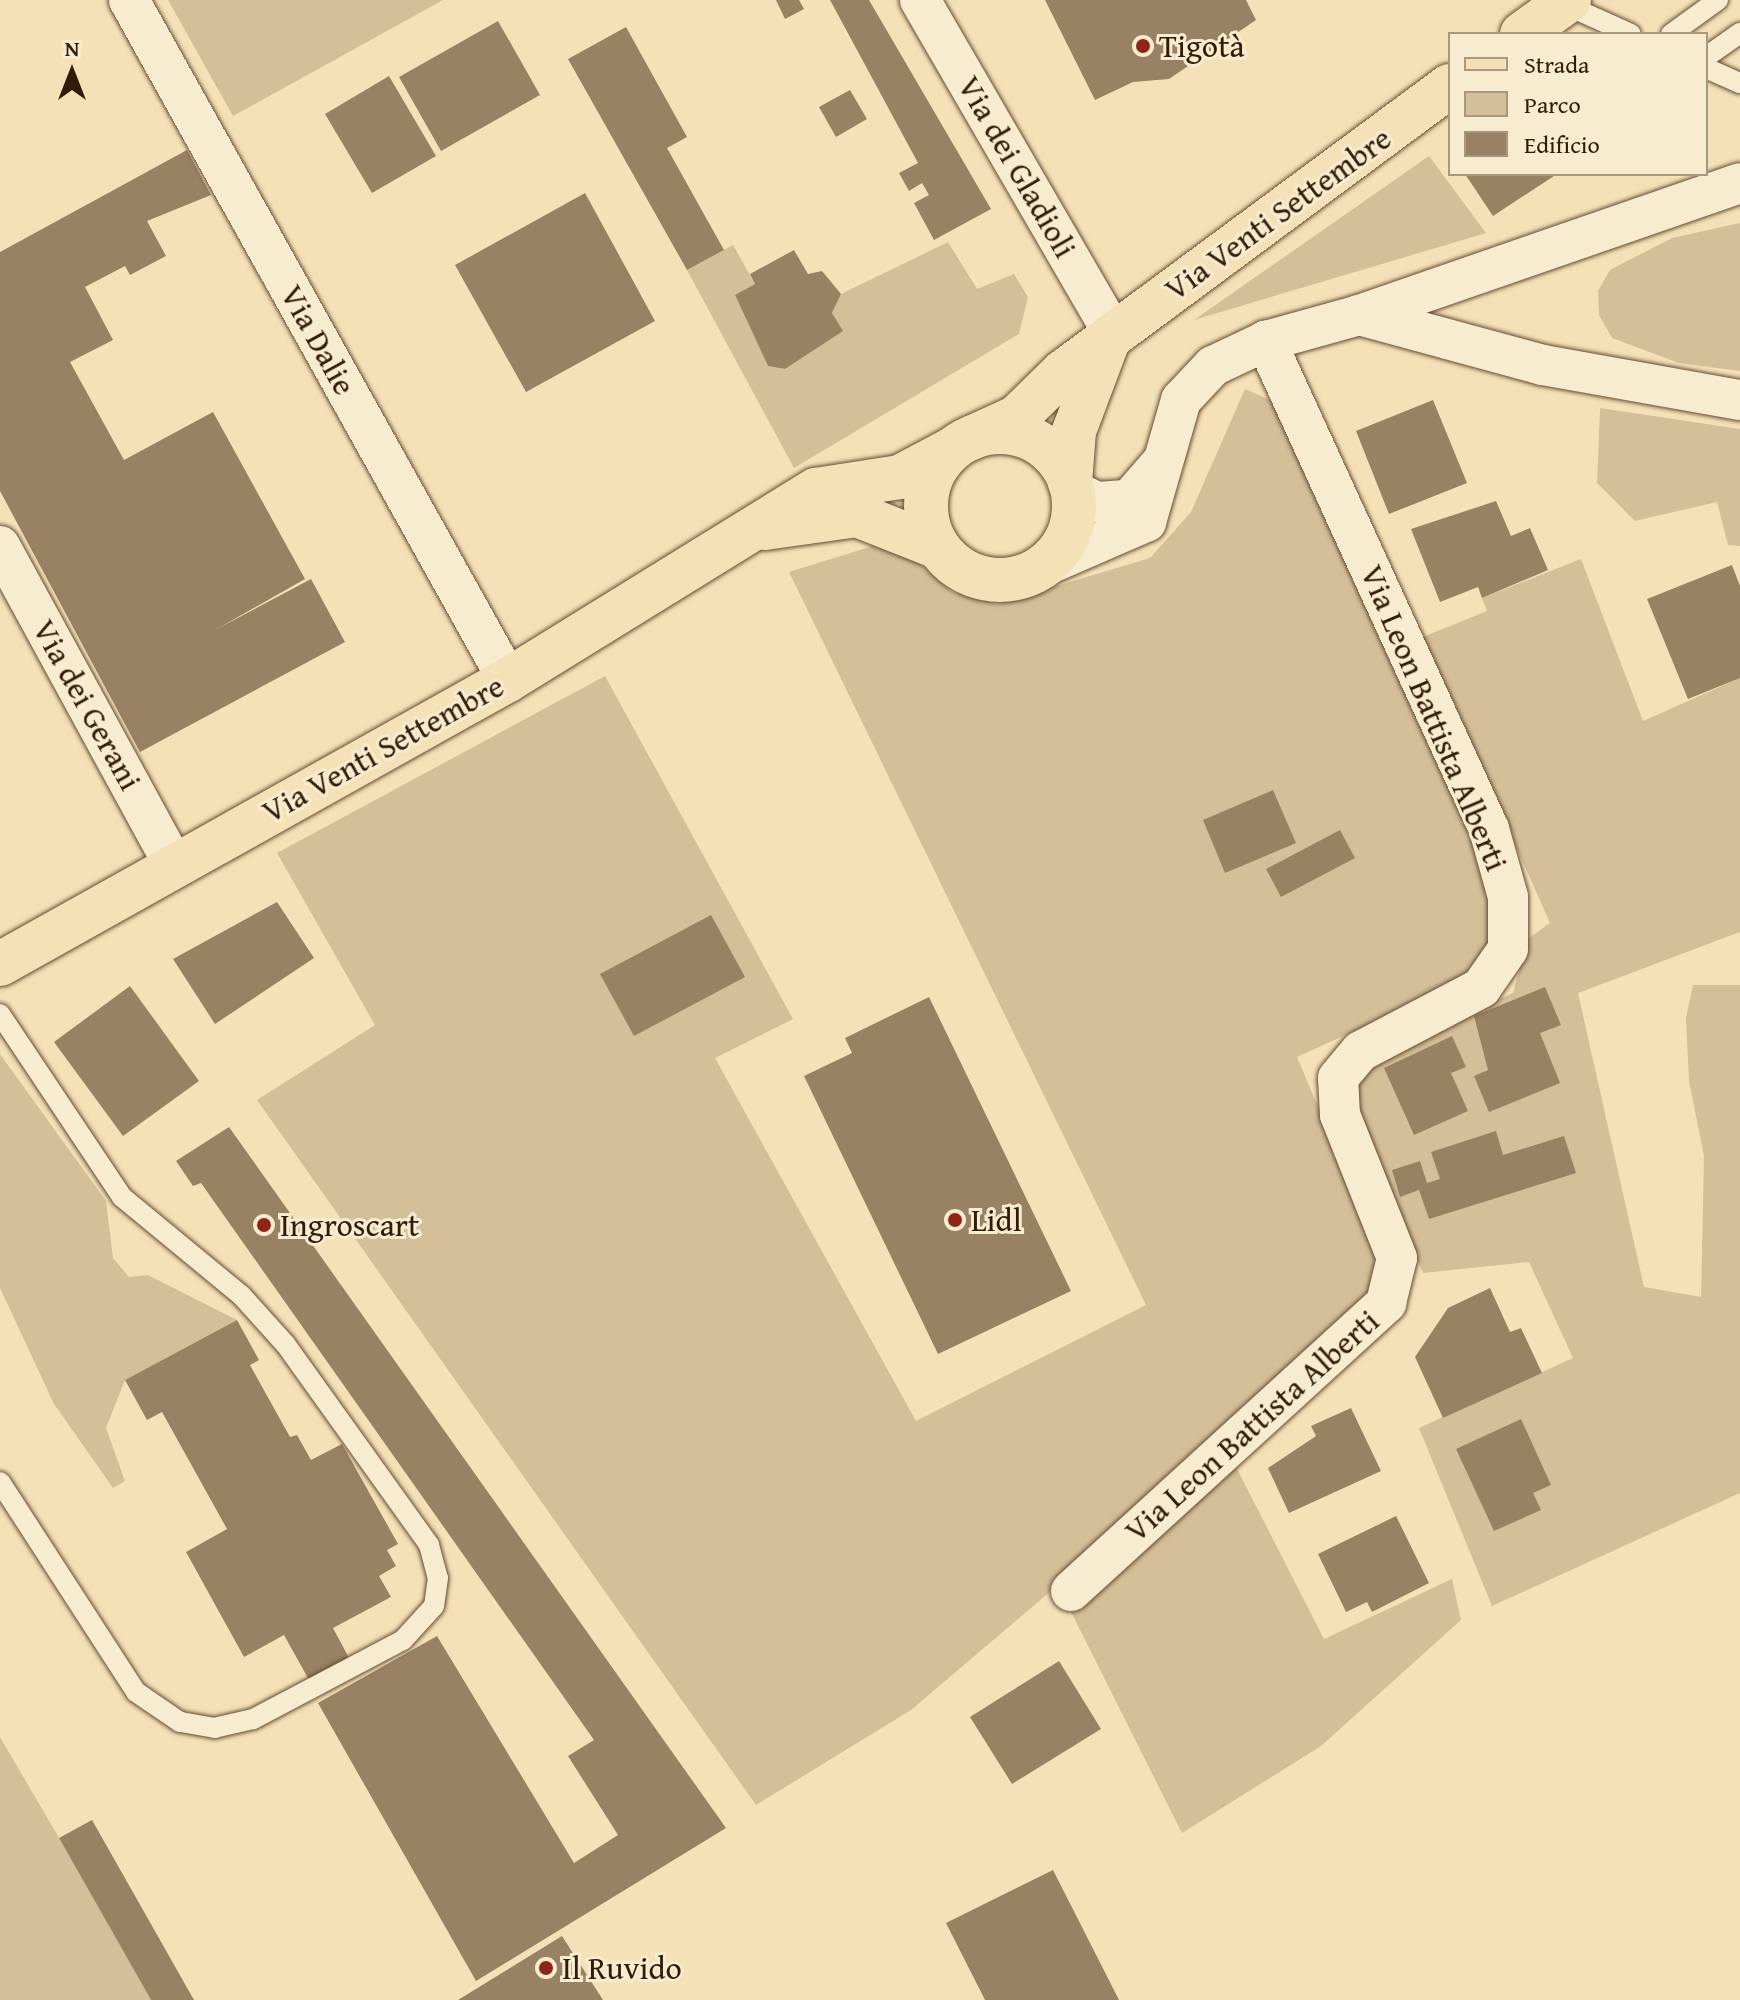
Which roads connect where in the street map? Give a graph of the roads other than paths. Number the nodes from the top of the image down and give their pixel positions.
1 (129, 0) edge
2 (920, 0) edge
3 (1718, 0) edge
4 (1567, 2) edge
5 (1525, 32) edge
6 (1627, 32) edge
7 (1674, 32) edge
8 (1740, 33) edge
9 (1708, 56) edge
10 (1708, 69) edge
11 (1740, 83) edge
12 (1448, 87) edge
13 (1740, 183) edge
14 (1359, 315) junction
15 (1110, 339) junction
16 (1266, 341) junction
17 (1740, 400) edge
18 (960, 445) junction
19 (1167, 456) junction
20 (1071, 486) junction
21 (763, 529) junction
22 (0, 546) edge
23 (938, 547) junction
24 (1040, 568) junction
25 (508, 680) junction
26 (174, 865) junction
27 (0, 964) edge
28 (0, 1014) edge
29 (0, 1482) edge
30 (1071, 1591) dead end

1 - 25 street, Via Dalie
2 - 15 street, Via dei Gladioli
3 - 7 lane
4 - 5 main road
4 - 6 lane
8 - 9 lane
10 - 11 lane
12 - 15 main road, Via Venti Settembre
13 - 14 street
14 - 16 street
14 - 17 street
15 - 18 main road, Via Venti Settembre
15 - 20 main road
16 - 19 street
16 - 30 street, Via Leon Battista Alberti
18 - 20 main road, Via Venti Settembre
18 - 21 main road, Via Venti Settembre
18 - 23 main road
19 - 20 street
19 - 24 street
20 - 24 main road
21 - 23 main road, Via Venti Settembre
21 - 25 main road, Via Venti Settembre
22 - 26 street, Via dei Gerani
23 - 24 main road, Via Venti Settembre
25 - 26 main road, Via Venti Settembre
26 - 27 main road, Via Venti Settembre
28 - 29 lane

